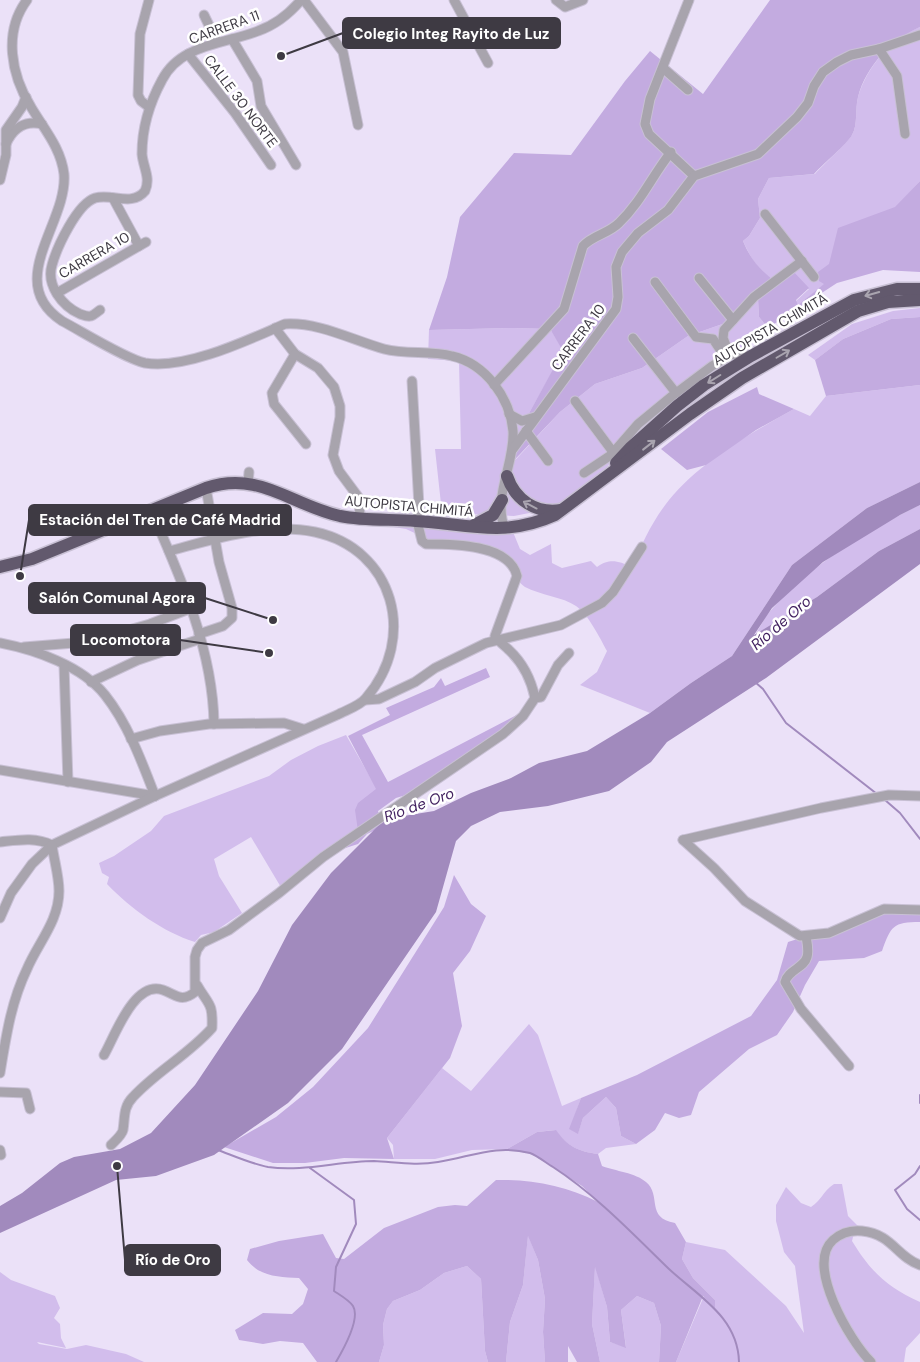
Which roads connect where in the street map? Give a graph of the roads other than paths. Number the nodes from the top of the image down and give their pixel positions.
1 (27, 0) edge
2 (149, 0) edge
3 (303, 0) edge
4 (454, 0) edge
5 (556, 0) edge
6 (583, 0) edge
7 (689, 0) edge
8 (204, 15) dead end
9 (920, 35) edge
10 (232, 39) junction
11 (217, 42) junction
12 (879, 49) junction
13 (188, 54) junction
14 (488, 63) dead end
15 (663, 68) junction
16 (688, 90) dead end
17 (26, 98) junction
18 (150, 107) junction
19 (42, 124) junction
20 (358, 125) dead end
21 (905, 134) dead end
22 (6, 144) junction
23 (671, 152) junction
24 (296, 164) dead end
25 (271, 165) dead end
26 (694, 176) junction
27 (0, 180) edge
28 (113, 198) junction
29 (765, 214) dead end
30 (49, 232) junction
31 (63, 239) junction
32 (40, 254) junction
33 (54, 257) junction
34 (802, 262) junction
35 (814, 277) dead end
36 (699, 278) dead end
37 (655, 282) dead end
38 (920, 289) edge
39 (57, 293) junction
40 (920, 300) edge
41 (100, 310) dead end
42 (733, 320) junction
43 (275, 328) junction
44 (633, 338) dead end
45 (295, 354) junction
46 (728, 356) junction
47 (751, 356) junction
48 (412, 381) dead end
49 (494, 385) junction
50 (676, 393) junction
51 (575, 400) dead end
52 (509, 414) junction
53 (537, 415) junction
54 (526, 431) junction
55 (306, 444) dead end
56 (513, 449) junction
57 (614, 452) junction
58 (548, 460) dead end
59 (584, 472) dead end
60 (609, 473) junction
61 (507, 476) junction
62 (206, 488) junction
63 (502, 500) junction
64 (566, 508) junction
65 (152, 512) junction
66 (360, 519) junction
67 (417, 520) junction
68 (462, 526) junction
69 (505, 529) junction
70 (215, 538) junction
71 (642, 547) dead end
72 (169, 551) junction
73 (0, 567) edge
74 (189, 609) junction
75 (199, 636) junction
76 (498, 641) junction
77 (0, 643) edge
78 (21, 647) junction
79 (569, 653) dead end
80 (64, 665) junction
81 (91, 682) junction
82 (535, 698) junction
83 (365, 700) junction
84 (214, 724) junction
85 (303, 729) junction
86 (131, 739) junction
87 (0, 770) edge
88 (68, 782) junction
89 (155, 796) junction
90 (920, 796) edge
91 (0, 842) edge
92 (52, 845) junction
93 (920, 910) edge
94 (0, 918) edge
95 (806, 936) junction
96 (197, 985) junction
97 (104, 1055) dead end
98 (849, 1066) dead end
99 (0, 1073) edge
100 (0, 1092) edge
101 (30, 1109) dead end
102 (112, 1145) dead end
103 (920, 1265) edge
104 (871, 1362) edge

1 - 17 street
2 - 18 street
3 - 10 street, CARRERA 11
3 - 20 street
4 - 14 street
5 - 6 street
7 - 15 street
8 - 11 street
9 - 12 street
10 - 11 street, CARRERA 11
10 - 24 street
11 - 13 street, CARRERA 11
12 - 21 street
12 - 26 street
13 - 18 street, CARRERA 11
13 - 25 street, CALLE 30 NORTE
15 - 16 street
15 - 23 street
17 - 19 street
17 - 22 street
18 - 28 street, CARRERA 11
19 - 22 street
19 - 30 street
22 - 27 street
23 - 26 street
23 - 49 street
26 - 53 street, CARRERA 10
28 - 31 street, CARRERA 11
28 - 39 street, CARRERA 10
29 - 34 street
30 - 31 street
30 - 32 street
31 - 33 street, CARRERA 11
32 - 33 street
32 - 43 street
33 - 39 street, CARRERA 11
34 - 35 street
34 - 42 street
36 - 42 street
37 - 46 street
38 -> 47 highway, AUTOPISTA CHIMITÁ
39 - 41 street
60 -> 40 highway, AUTOPISTA CHIMITÁ
42 - 46 street
43 - 45 street
43 - 49 street
44 - 50 street
45 - 55 street
45 - 66 street
46 - 47 street
46 - 50 street
47 -> 60 highway, AUTOPISTA CHIMITÁ
48 - 67 street
49 - 52 street
50 - 57 street
51 - 57 street
52 - 53 street
52 - 56 street
53 - 54 street, CARRERA 10
54 - 56 street, CARRERA 10
54 - 58 street
56 - 61 street
57 - 59 street
60 - 64 highway, AUTOPISTA CHIMITÁ
61 - 63 street
64 -> 61 highway
62 - 65 highway, AUTOPISTA CHIMITÁ
62 - 66 highway, AUTOPISTA CHIMITÁ
62 - 70 street
63 - 68 highway
63 - 69 street
64 - 69 highway, AUTOPISTA CHIMITÁ
65 - 72 street
65 - 73 highway, AUTOPISTA CHIMITÁ
66 - 67 highway, AUTOPISTA CHIMITÁ
67 - 68 highway, AUTOPISTA CHIMITÁ
67 - 76 street
68 - 69 highway, AUTOPISTA CHIMITÁ
70 - 72 street
70 - 75 street
70 - 83 street
71 - 76 street
72 - 74 street
74 - 75 street
74 - 78 street
75 - 81 street
75 - 84 street
76 - 82 street
76 - 83 street
77 - 78 street
78 - 80 street
79 - 82 street
80 - 81 street
80 - 88 street
81 - 86 street
82 - 96 street
83 - 85 street
84 - 85 street
84 - 86 street
85 - 89 street
86 - 89 street
87 - 88 street
88 - 89 street
89 - 92 street
90 - 95 street
91 - 92 street
92 - 94 street
92 - 99 street
93 - 95 street
95 - 98 street
96 - 97 street
96 - 102 street
100 - 101 street
103 - 104 street

